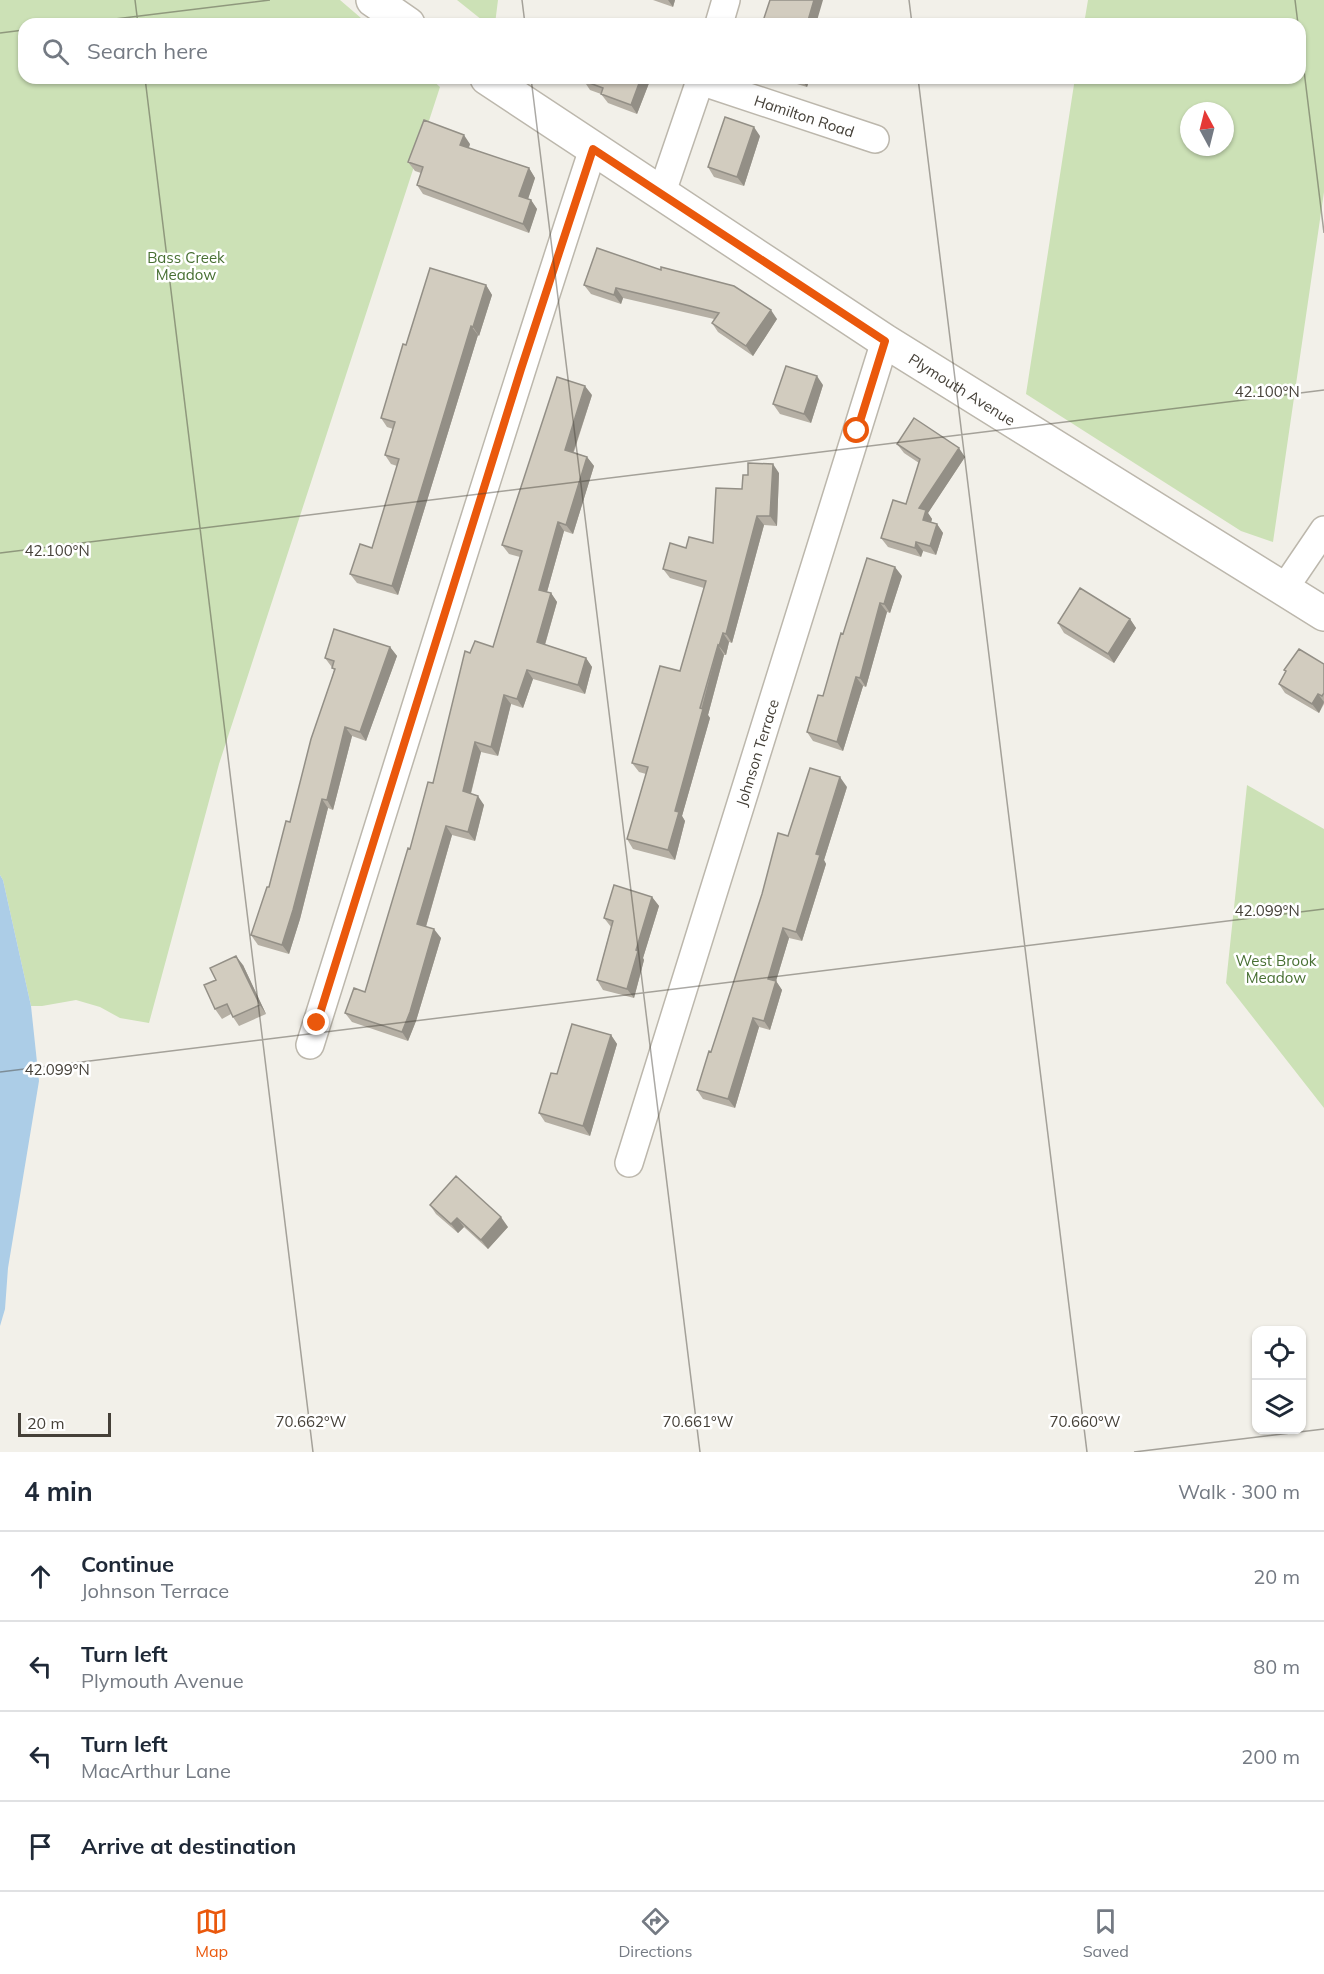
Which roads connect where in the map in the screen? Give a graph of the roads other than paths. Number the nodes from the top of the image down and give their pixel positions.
1 (373, 0) edge
2 (726, 0) edge
3 (399, 18) edge
4 (720, 18) edge
5 (496, 84) edge
6 (699, 84) edge
7 (712, 84) edge
8 (875, 139) dead end
9 (593, 149) junction
10 (661, 195) junction
11 (885, 341) junction
12 (1324, 530) edge
13 (1284, 589) junction
14 (1324, 614) edge
15 (310, 1045) dead end
16 (629, 1163) dead end

1 - 3 street
2 - 4 street
5 - 9 street, Plymouth Avenue
6 - 10 street
7 - 8 street, Hamilton Road
9 - 10 street, Plymouth Avenue
9 - 15 street
10 - 11 street, Plymouth Avenue
11 - 13 street, Plymouth Avenue
11 - 16 street, Johnson Terrace
12 - 13 street
13 - 14 street, Plymouth Avenue

